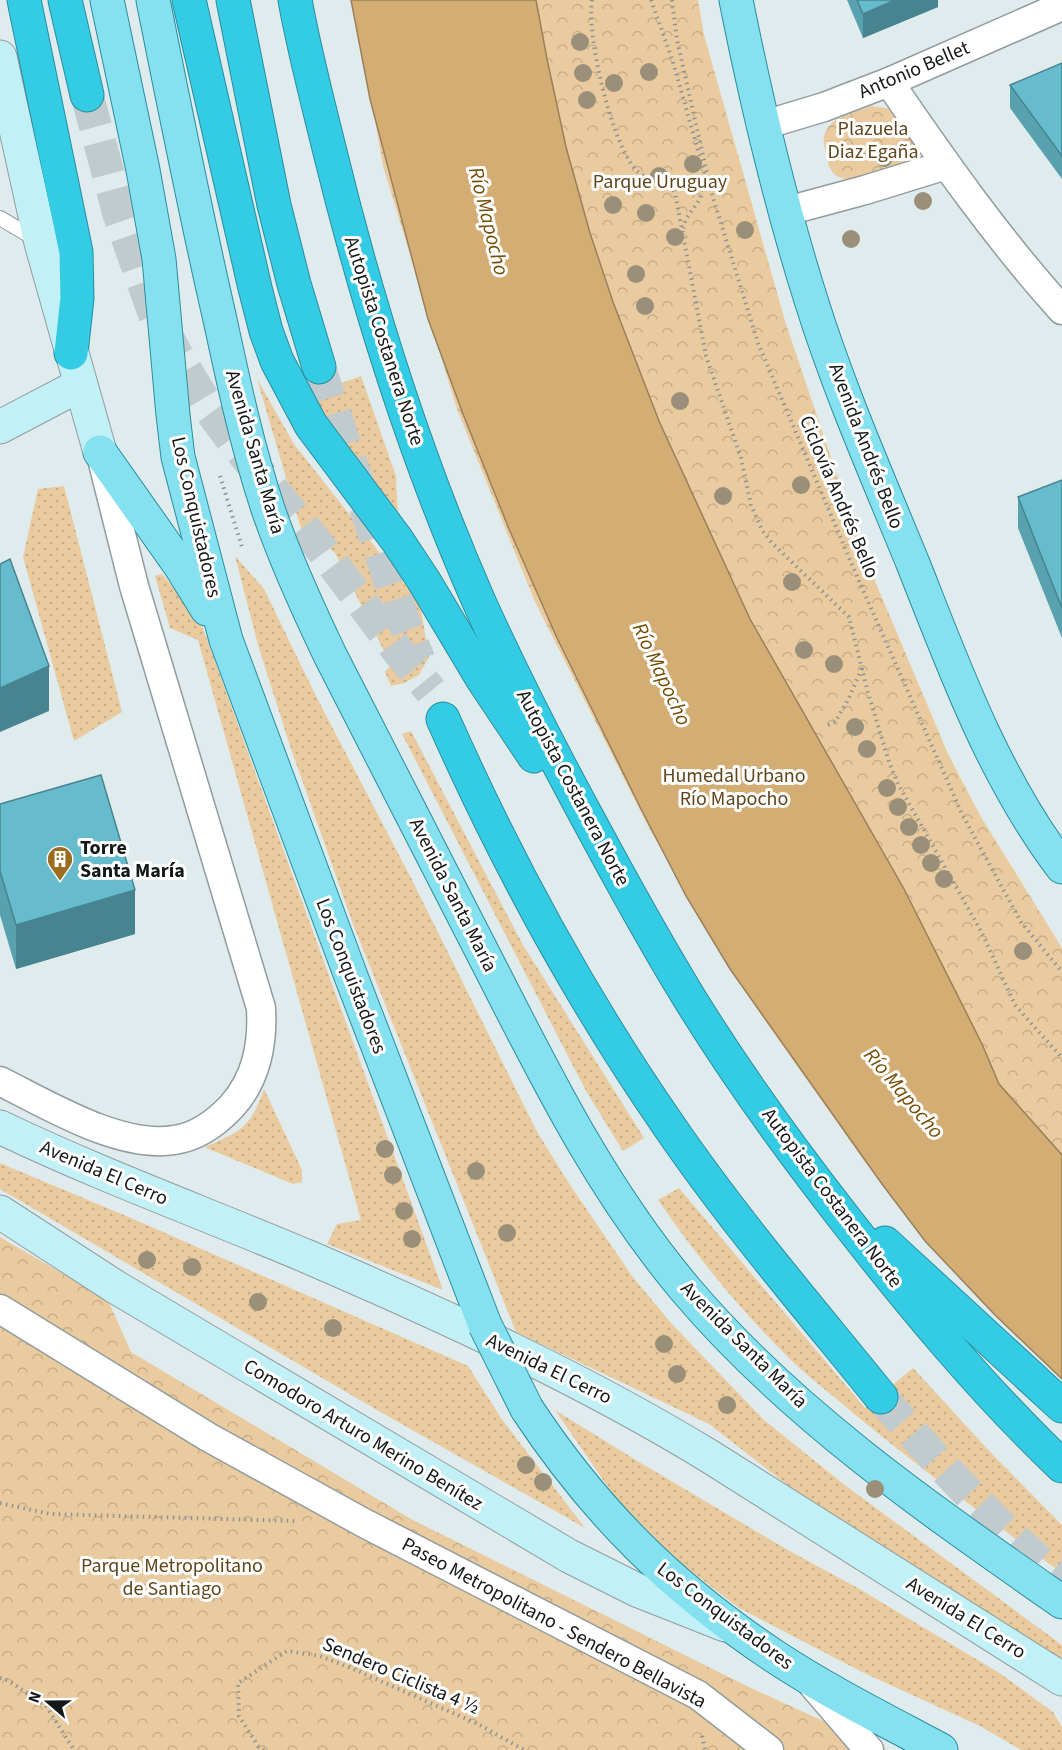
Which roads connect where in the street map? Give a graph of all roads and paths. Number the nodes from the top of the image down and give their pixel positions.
1 (24, 0) edge
2 (65, 0) edge
3 (106, 0) edge
4 (153, 0) edge
5 (189, 0) edge
6 (233, 0) edge
7 (295, 0) edge
8 (592, 0) edge
9 (651, 0) edge
10 (672, 0) edge
11 (736, 0) edge
12 (1062, 6) edge
13 (0, 57) edge
14 (889, 82) junction
15 (87, 94) tunnel mouth
16 (764, 125) junction
17 (946, 165) junction
18 (787, 212) junction
19 (0, 218) edge
20 (682, 228) junction
21 (41, 243) junction
22 (1062, 310) edge
23 (71, 353) junction
24 (319, 367) tunnel mouth
25 (80, 385) junction
26 (0, 427) edge
27 (100, 452) junction
28 (220, 476) dead end
29 (243, 547) dead end
30 (226, 640) junction
31 (862, 668) junction
32 (443, 719) tunnel mouth
33 (828, 725) dead end
34 (613, 865) junction
35 (1062, 867) edge
36 (1062, 972) edge
37 (1062, 1058) edge
38 (0, 1081) edge
39 (0, 1127) edge
40 (809, 1172) junction
41 (0, 1212) edge
42 (0, 1309) edge
43 (881, 1397) tunnel mouth
44 (1062, 1406) edge
45 (1062, 1466) edge
46 (0, 1503) edge
47 (306, 1521) dead end
48 (1062, 1602) edge
49 (739, 1631) junction
50 (804, 1675) junction
51 (0, 1678) edge
52 (1062, 1680) edge
53 (74, 1750) edge
54 (264, 1750) edge
55 (524, 1750) edge
56 (769, 1750) edge
57 (869, 1750) edge
58 (941, 1750) edge

1 - 23 highway
2 - 15 highway
3 - 30 main road, Los Conquistadores
4 - 48 main road, Avenida Santa María
5 - 34 highway
6 - 24 highway
7 - 34 highway, Autopista Costanera Norte
8 - 20 path
9 - 20 path
10 - 36 path, Ciclovía Andrés Bello
11 - 16 main road, Avenida Andrés Bello
12 - 14 street, Antonio Bellet
13 - 21 street
14 - 16 street, Antonio Bellet
14 - 17 street
16 - 18 main road, Avenida Andrés Bello
17 - 18 street
17 - 22 street
18 - 35 main road, Avenida Andrés Bello
19 - 21 lane
20 - 31 path
21 - 23 street
23 - 25 street
25 - 26 street
25 - 27 street
27 - 30 main road
27 - 38 street, Avenida El Cerro
28 - 29 path
30 - 49 main road, Los Conquistadores, bridge
31 - 33 path
31 - 37 path
32 - 43 highway
34 - 40 highway, Autopista Costanera Norte
39 - 52 street, Avenida El Cerro
40 - 44 highway
40 - 45 highway, Autopista Costanera Norte
41 - 49 street, Comodoro Arturo Merino Benítez
42 - 56 street, Paseo Metropolitano - Sendero Bellavista
46 - 47 path
49 - 50 main road, Los Conquistadores
50 - 57 street
50 - 58 main road, Los Conquistadores
51 - 53 path
54 - 55 path, Sendero Ciclista 4 ½

